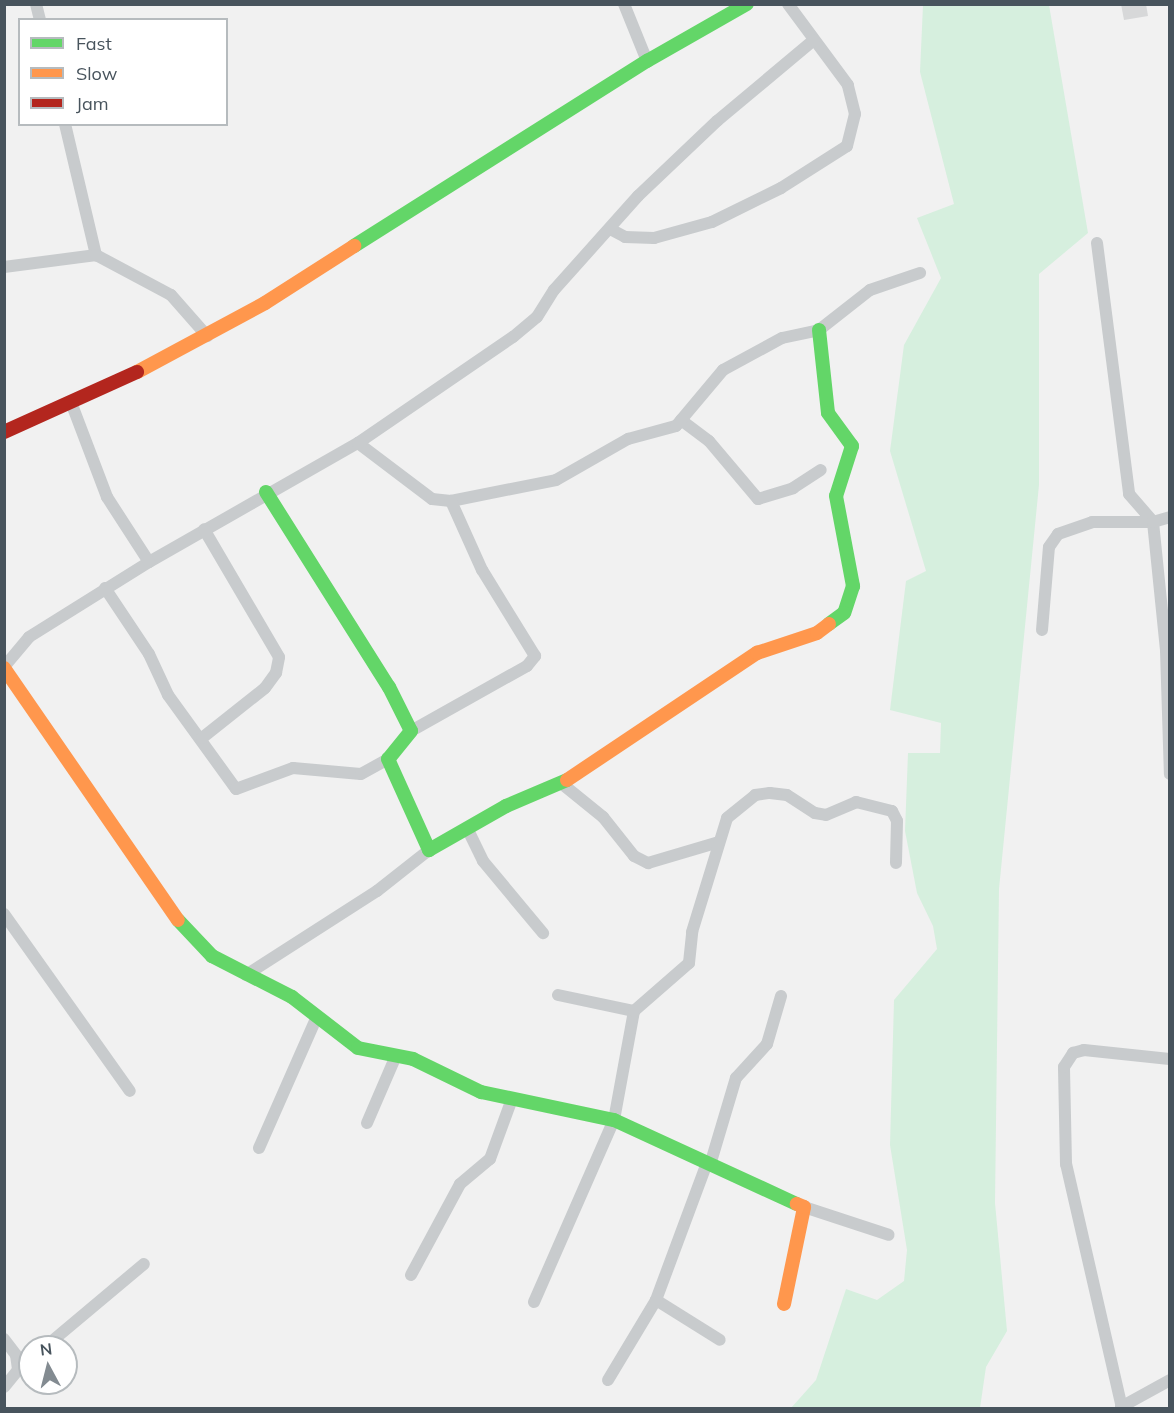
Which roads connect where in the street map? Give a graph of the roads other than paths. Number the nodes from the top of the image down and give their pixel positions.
1 (624, 4) edge
2 (747, 4) edge
3 (788, 4) edge
4 (814, 40) junction
5 (647, 61) junction
6 (65, 126) edge
7 (612, 230) junction
8 (1097, 243) dead end
9 (96, 255) junction
10 (4, 267) edge
11 (920, 273) dead end
12 (819, 330) junction
13 (207, 336) junction
14 (71, 402) junction
15 (681, 420) junction
16 (4, 432) edge
17 (358, 443) junction
18 (821, 470) dead end
19 (266, 492) junction
20 (451, 501) junction
21 (1170, 517) edge
22 (1153, 522) junction
23 (204, 530) junction
24 (148, 562) junction
25 (105, 588) junction
26 (1042, 630) dead end
27 (4, 667) edge
28 (411, 731) junction
29 (202, 738) junction
30 (387, 759) junction
31 (1170, 774) edge
32 (561, 783) junction
33 (468, 830) junction
34 (719, 842) junction
35 (429, 850) junction
36 (896, 863) dead end
37 (4, 914) edge
38 (543, 933) dead end
39 (246, 975) junction
40 (558, 995) dead end
41 (781, 996) dead end
42 (634, 1011) junction
43 (315, 1019) junction
44 (395, 1058) junction
45 (1170, 1059) edge
46 (130, 1091) dead end
47 (512, 1099) junction
48 (614, 1120) junction
49 (367, 1123) dead end
50 (259, 1148) dead end
51 (708, 1164) junction
52 (804, 1207) junction
53 (889, 1235) dead end
54 (144, 1264) dead end
55 (411, 1275) dead end
56 (656, 1300) junction
57 (534, 1302) dead end
58 (783, 1304) dead end
59 (59, 1335) edge
60 (4, 1339) edge
61 (720, 1340) dead end
62 (18, 1370) joint
63 (608, 1380) dead end
64 (1170, 1380) edge
65 (4, 1387) edge
66 (1122, 1408) edge

1 - 5 street
2 - 5 street
3 - 4 street
4 - 7 street
4 - 7 street
5 - 13 street
6 - 9 street
7 - 17 street
8 - 22 street
9 - 10 street
9 - 13 street
11 - 12 street
12 - 15 street
12 - 32 street
13 - 14 street
14 - 16 street
14 - 24 street
15 - 18 street
15 - 20 street
17 - 19 street
17 - 20 street
19 - 23 street
19 - 28 street
20 - 28 street
21 - 22 street
22 - 26 street
22 - 31 street
23 - 24 street
23 - 29 street
24 - 25 street
25 - 27 street
25 - 29 street
27 - 39 street
28 - 30 street
29 - 30 street
30 - 35 street
32 - 33 street
32 - 34 street
33 - 35 street
33 - 38 street
34 - 36 street
34 - 42 street
35 - 39 street
37 - 46 street
39 - 43 street
40 - 42 street
41 - 51 street
42 - 48 street
43 - 44 street
43 - 50 street
44 - 47 street
44 - 49 street
45 - 66 street
47 - 48 street
47 - 55 street
48 - 51 street
48 - 57 street
51 - 52 street
51 - 56 street
52 - 53 street
52 - 58 street
54 - 59 street
56 - 61 street
56 - 63 street
60 - 62 street
62 - 65 street
64 - 66 street

